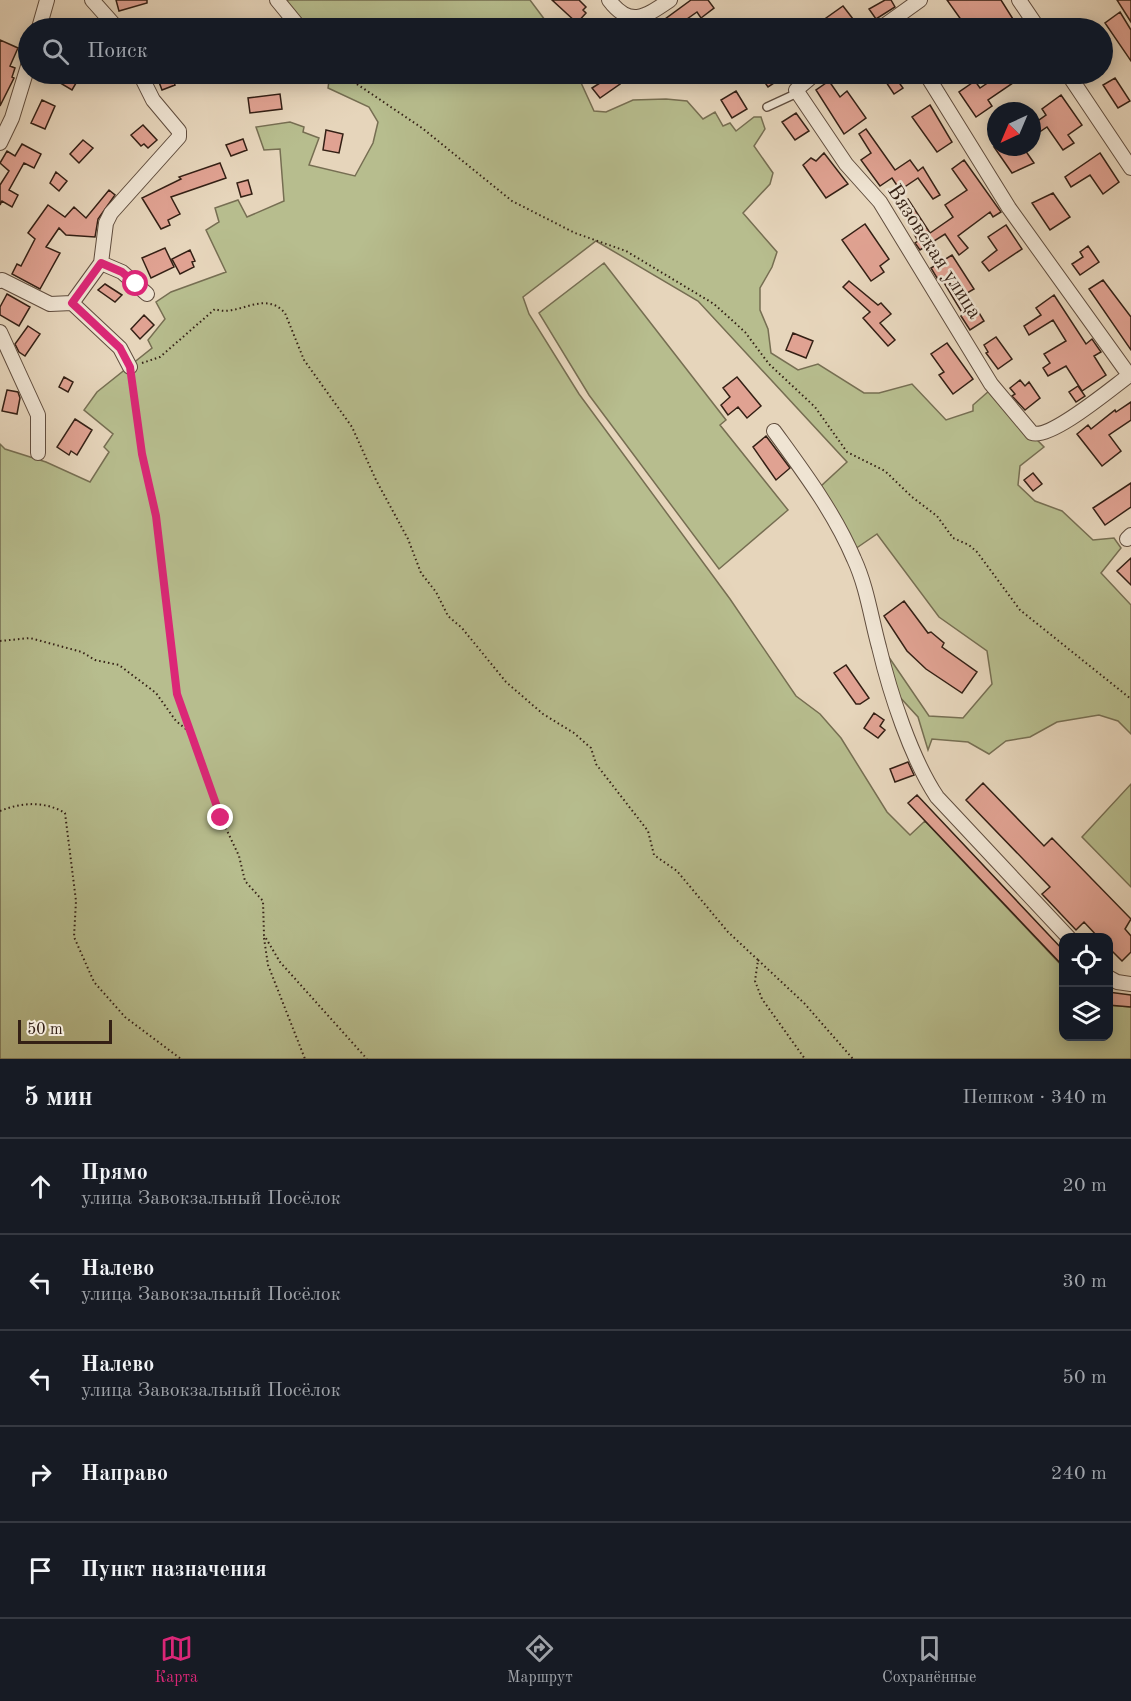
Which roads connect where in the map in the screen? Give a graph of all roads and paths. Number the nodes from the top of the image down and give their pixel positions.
1 (47, 0) edge
2 (92, 0) edge
3 (277, 0) edge
4 (609, 0) edge
5 (670, 0) edge
6 (920, 0) edge
7 (1019, 0) edge
8 (42, 18) edge
9 (108, 18) edge
10 (292, 18) edge
11 (901, 18) edge
12 (1031, 18) edge
13 (22, 84) edge
14 (145, 84) edge
15 (357, 84) edge
16 (803, 84) edge
17 (932, 84) edge
18 (1075, 84) edge
19 (796, 90) junction
20 (767, 107) dead end
21 (0, 143) edge
22 (1131, 168) edge
23 (101, 263) junction
24 (0, 281) edge
25 (147, 294) dead end
26 (72, 303) junction
27 (0, 332) edge
28 (130, 367) junction
29 (1130, 374) edge
30 (774, 430) dead end
31 (38, 453) dead end
32 (0, 641) edge
33 (1131, 699) edge
34 (194, 736) junction
35 (0, 811) edge
36 (1064, 933) edge
37 (264, 935) junction
38 (758, 960) junction
39 (1113, 980) edge
40 (1131, 984) edge
41 (181, 1059) edge
42 (305, 1059) edge
43 (367, 1059) edge
44 (805, 1059) edge
45 (853, 1059) edge

1 - 8 street
2 - 9 street
3 - 10 street
4 - 5 street
6 - 11 street
7 - 12 street
13 - 21 street
14 - 23 street
15 - 33 path
16 - 19 street
17 - 29 street
18 - 22 street
19 - 20 lane
19 - 29 street, Вязовская улица
23 - 25 street
23 - 26 street
24 - 26 street
26 - 28 street
27 - 31 street
28 - 34 path
28 - 38 path
30 - 36 street
32 - 34 path
34 - 37 path
35 - 41 path
37 - 42 path
37 - 43 path
38 - 44 path
38 - 45 path
39 - 40 street

